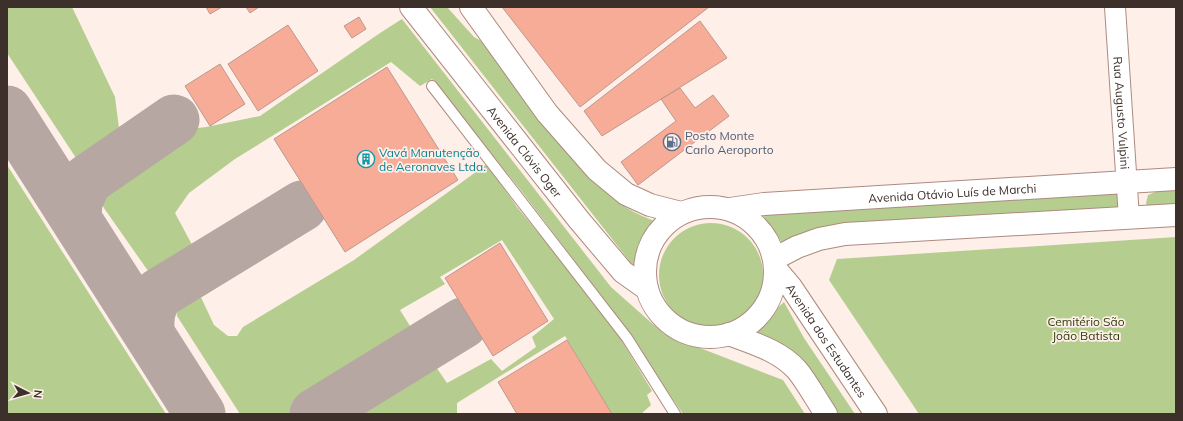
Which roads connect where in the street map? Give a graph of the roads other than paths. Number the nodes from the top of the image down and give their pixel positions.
1 (411, 7) edge
2 (470, 7) edge
3 (1116, 7) edge
4 (432, 86) dead end
5 (1176, 179) edge
6 (1127, 182) junction
7 (730, 209) junction
8 (682, 213) junction
9 (1176, 215) edge
10 (1129, 218) junction
11 (774, 264) junction
12 (647, 289) junction
13 (729, 334) junction
14 (675, 414) edge
15 (826, 414) edge
16 (876, 414) edge

1 - 12 main road, Avenida Clóvis Oger
2 - 8 main road
3 - 6 street, Rua Augusto Vulpini
4 - 14 lane
5 - 6 main road, Avenida Otávio Luís de Marchi
6 - 7 main road, Avenida Otávio Luís de Marchi
6 - 10 street, Rua Augusto Vulpini
7 - 8 main road
7 - 11 main road
8 - 12 main road
9 - 10 main road
10 - 11 main road
11 - 13 main road
11 - 16 main road, Avenida dos Estudantes
12 - 13 main road
13 - 15 main road

